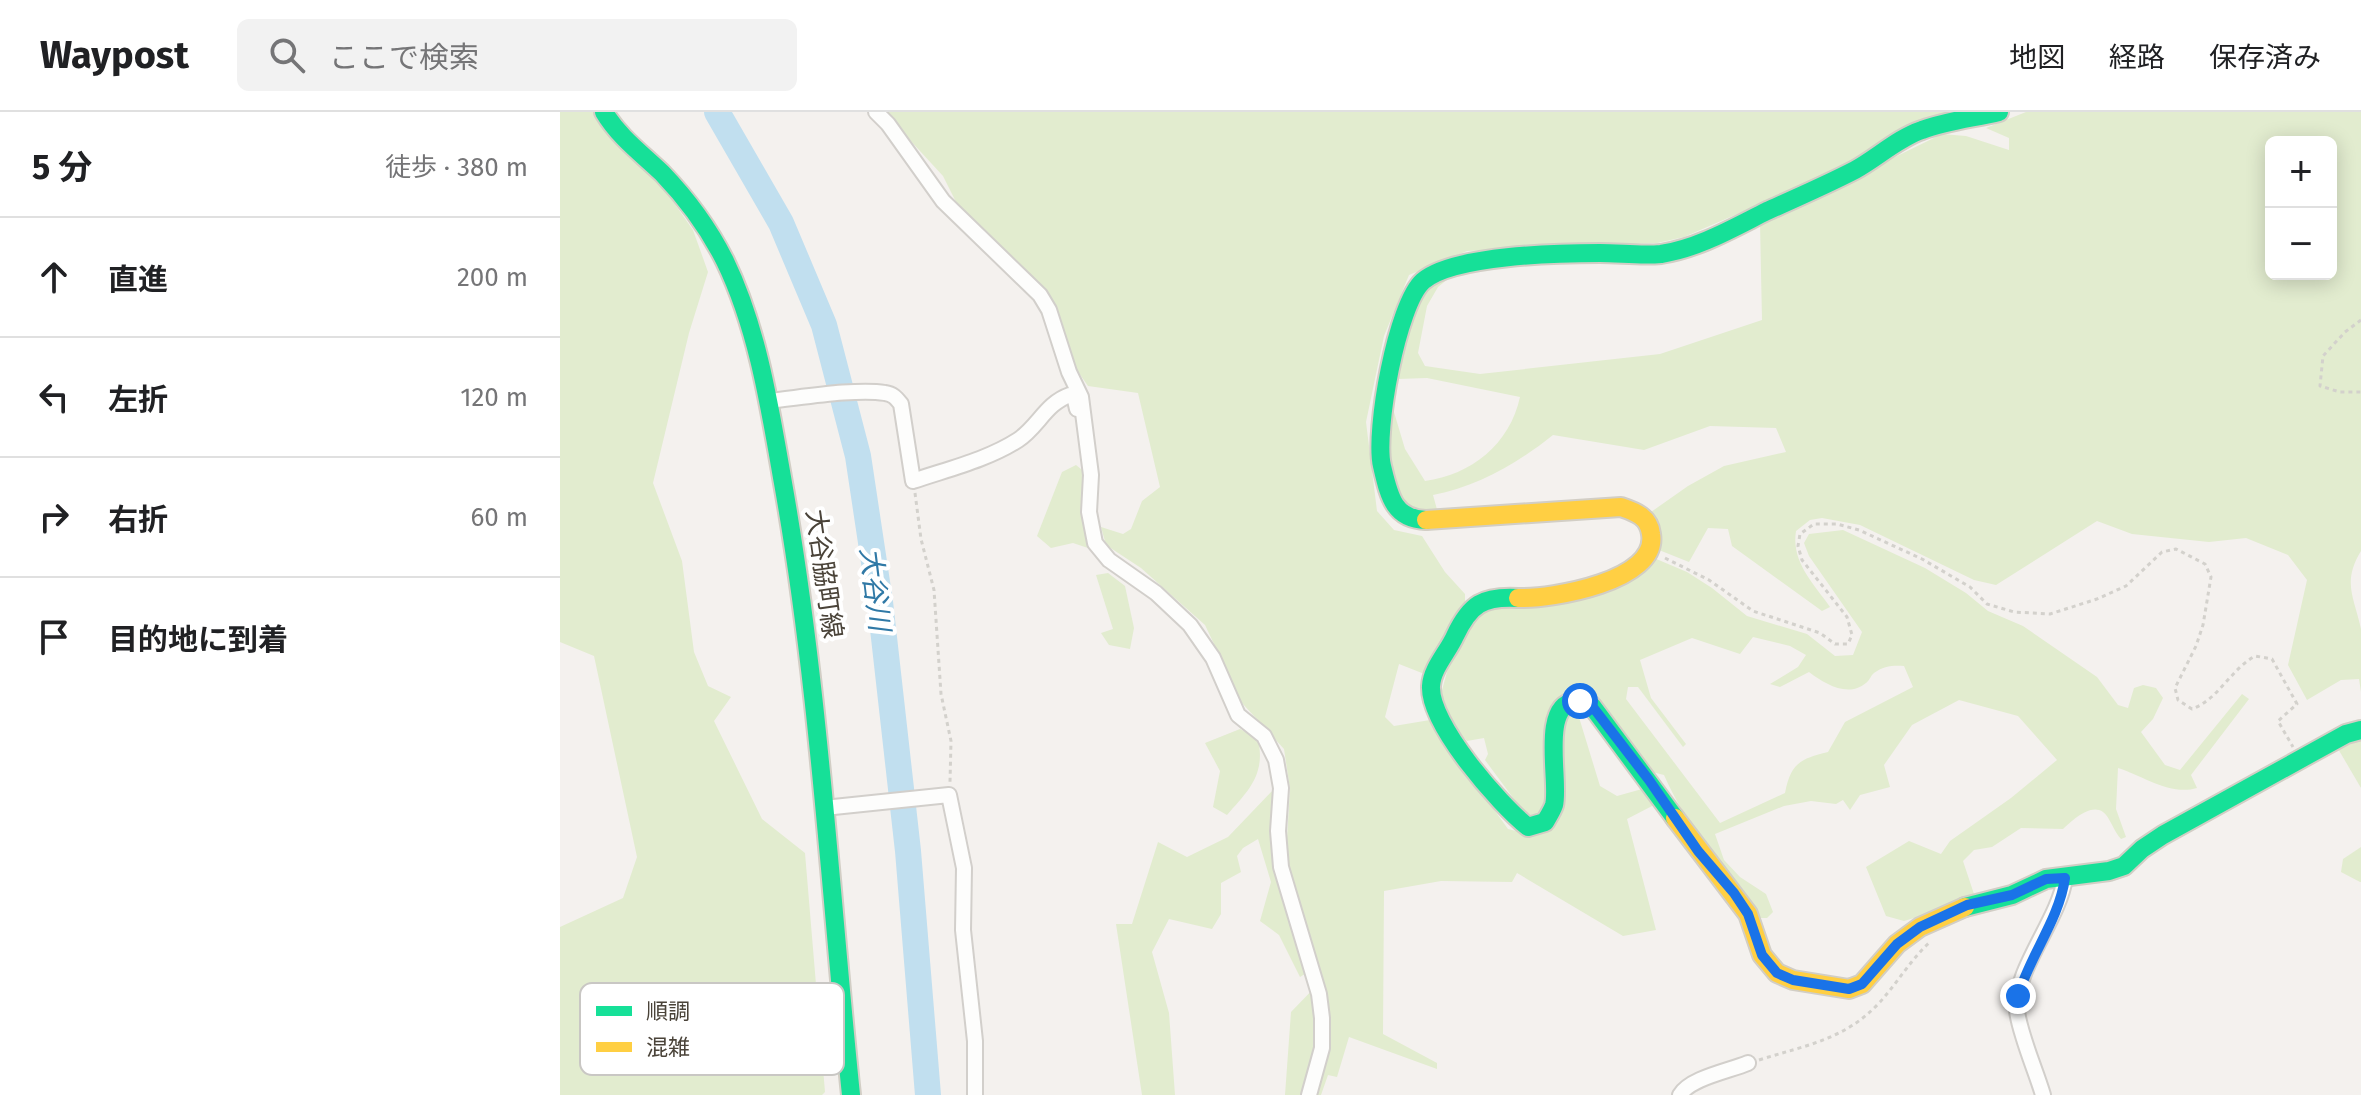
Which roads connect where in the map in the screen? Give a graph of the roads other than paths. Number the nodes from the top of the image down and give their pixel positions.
1 (604, 112) edge
2 (876, 112) edge
3 (1999, 112) edge
4 (768, 401) junction
5 (1087, 429) junction
6 (2361, 730) edge
7 (824, 808) junction
8 (2065, 878) junction
9 (840, 983) edge
10 (844, 1021) edge
11 (1748, 1063) dead end
12 (851, 1095) edge
13 (975, 1095) edge
14 (1309, 1095) edge
15 (1680, 1095) edge
16 (2043, 1095) edge

1 - 4 street, 大谷脇町線
2 - 5 street
3 - 8 street
4 - 5 street
4 - 7 street, 大谷脇町線
5 - 14 street
6 - 8 street
7 - 9 street, 大谷脇町線
7 - 13 street
8 - 16 street
10 - 12 street, 大谷脇町線
11 - 15 street

